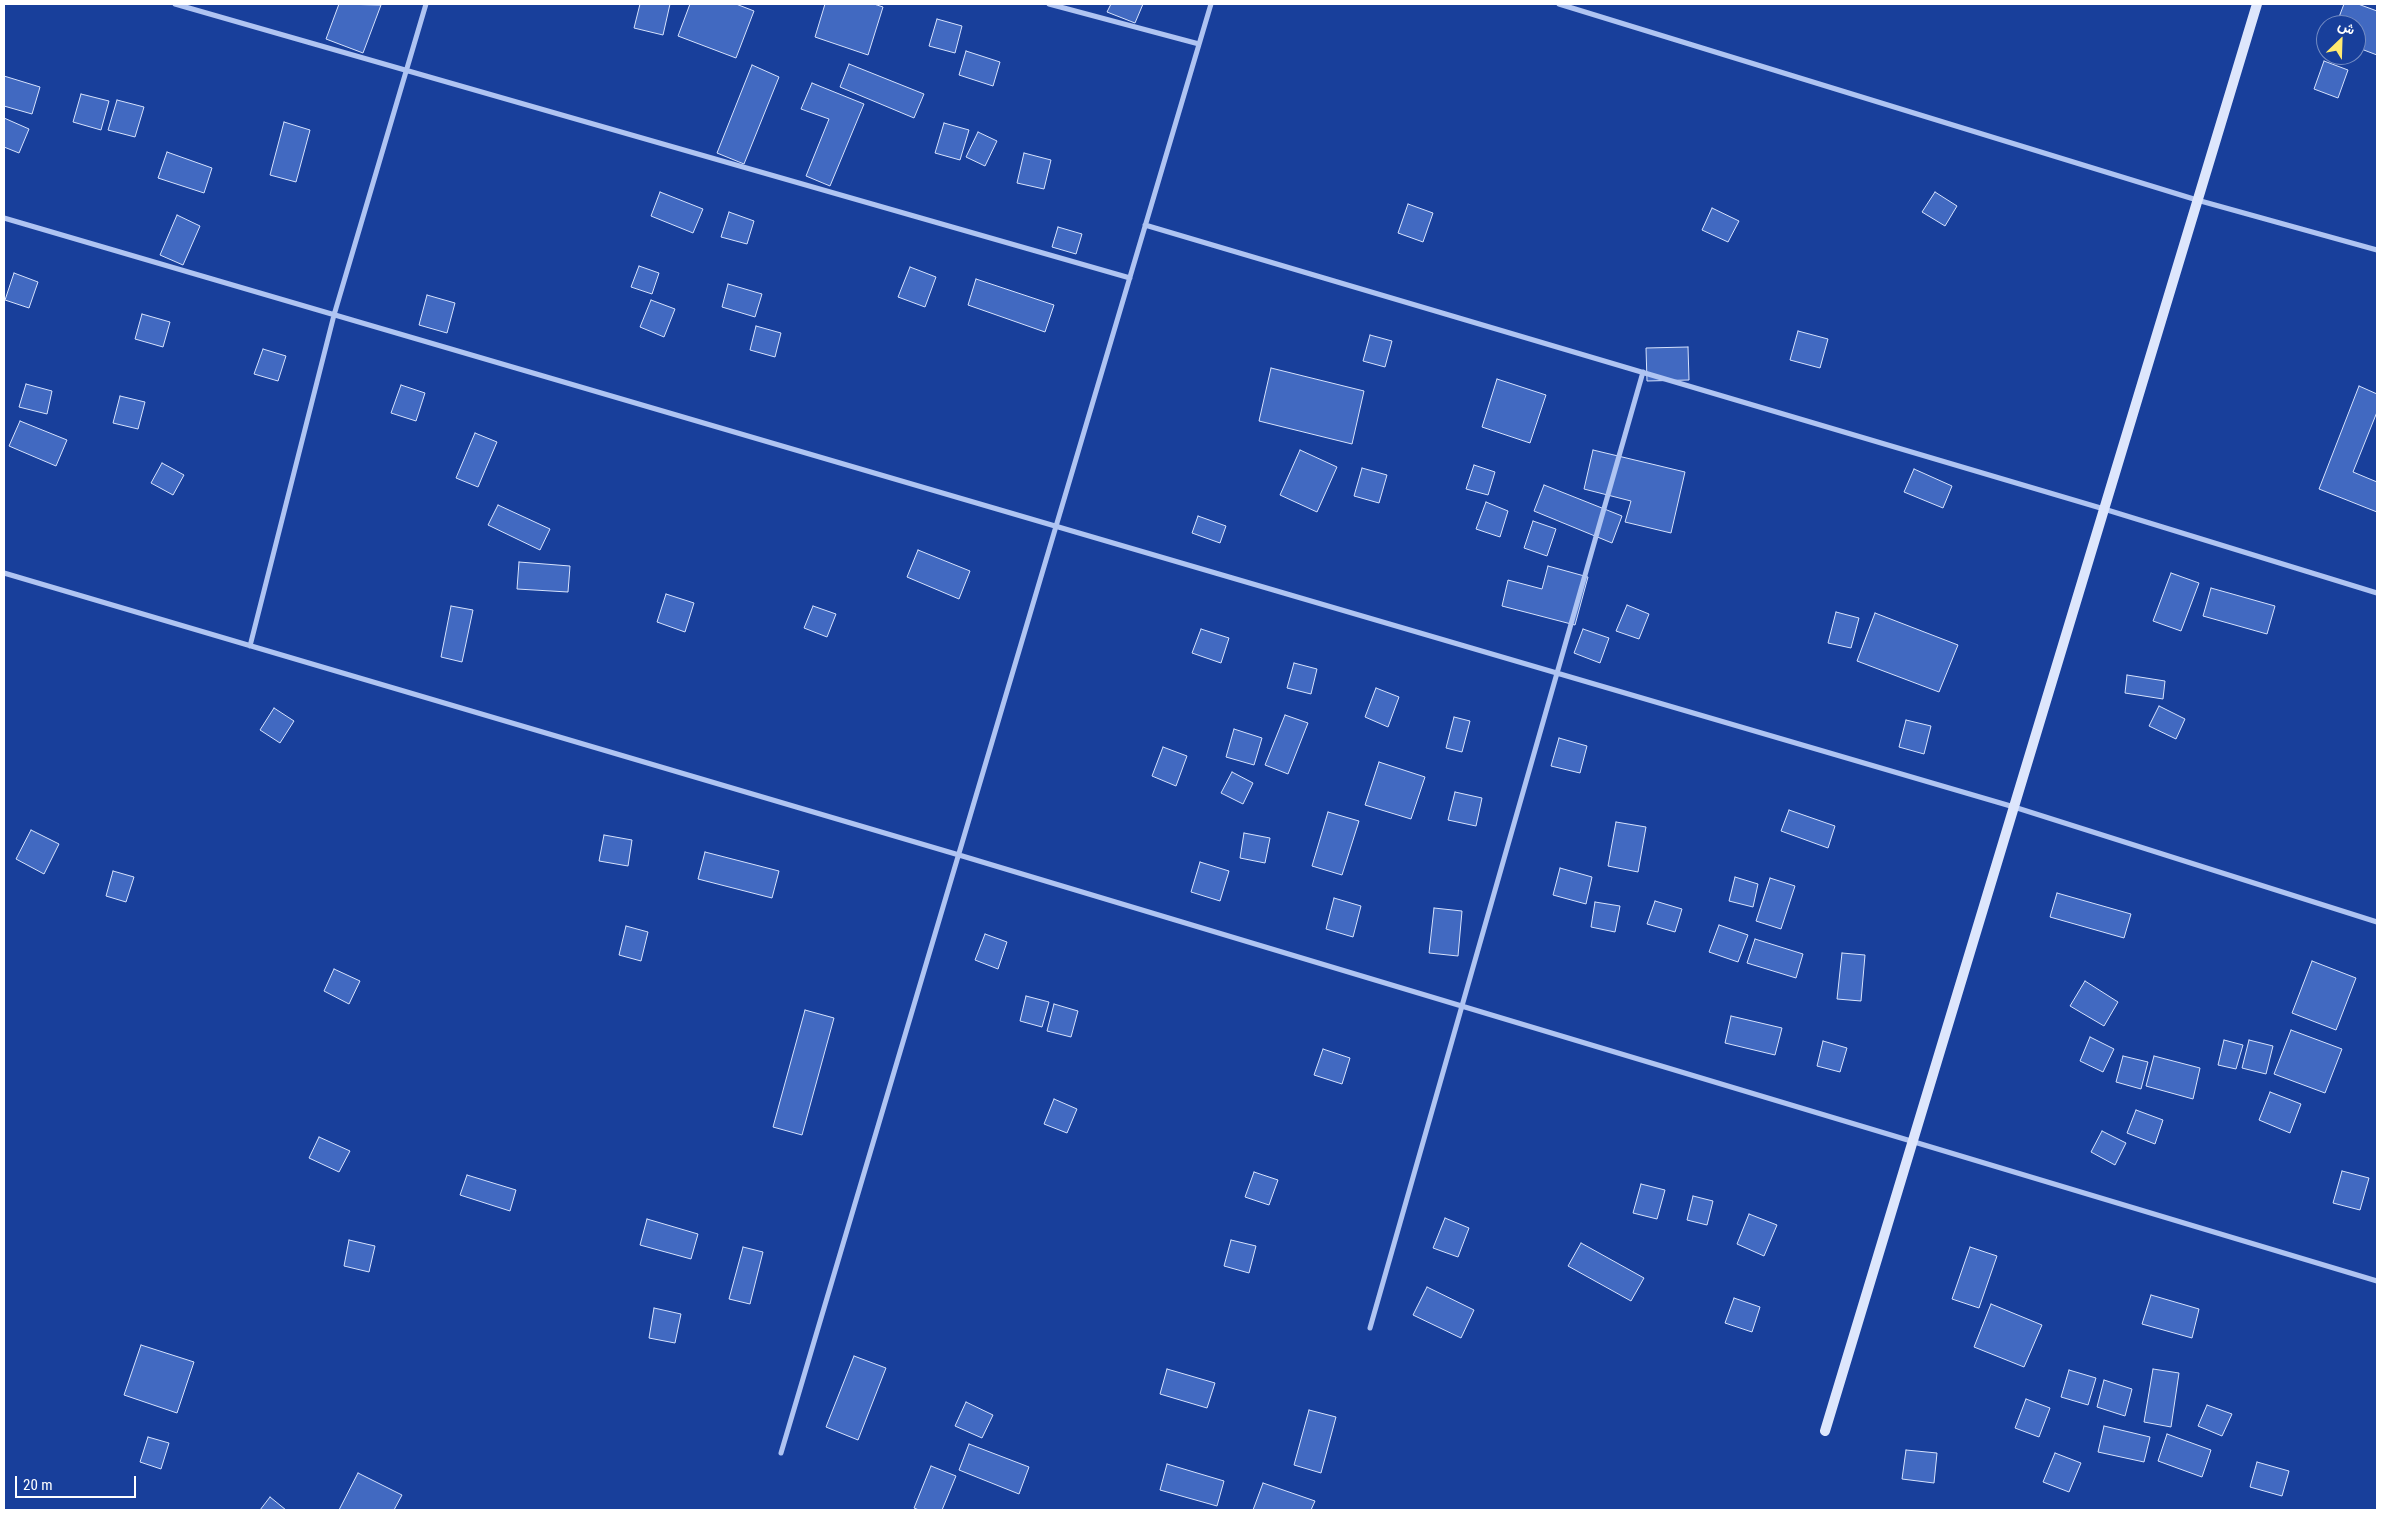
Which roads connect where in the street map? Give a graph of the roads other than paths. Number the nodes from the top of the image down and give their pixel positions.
1 (175, 4) edge
2 (426, 4) edge
3 (1049, 4) edge
4 (1211, 4) edge
5 (1559, 4) edge
6 (2257, 4) edge
7 (1199, 44) junction
8 (407, 70) junction
9 (2197, 200) junction
10 (4, 218) edge
11 (1146, 225) junction
12 (2377, 250) edge
13 (1130, 278) junction
14 (334, 315) junction
15 (1643, 372) junction
16 (2104, 509) junction
17 (1056, 526) junction
18 (4, 573) edge
19 (2377, 593) edge
20 (250, 646) junction
21 (1557, 673) junction
22 (2014, 807) junction
23 (958, 855) junction
24 (2377, 922) edge
25 (1462, 1006) junction
26 (1912, 1142) junction
27 (2377, 1281) edge
28 (1370, 1328) dead end
29 (1825, 1431) dead end
30 (781, 1453) dead end

1 - 8 street
2 - 8 street
3 - 7 street
4 - 7 street
5 - 9 street
6 - 9 street
7 - 11 street
8 - 13 street
8 - 14 street
9 - 12 street
9 - 16 street
10 - 14 street
11 - 13 street
11 - 15 street
13 - 17 street
14 - 17 street
14 - 20 street
15 - 16 street
15 - 21 street
16 - 19 street
16 - 22 street
17 - 21 street
17 - 23 street
18 - 20 street
20 - 23 street
21 - 22 street
21 - 25 street
22 - 24 street
22 - 26 street
23 - 25 street
23 - 30 street
25 - 26 street
25 - 28 street
26 - 27 street
26 - 29 street

